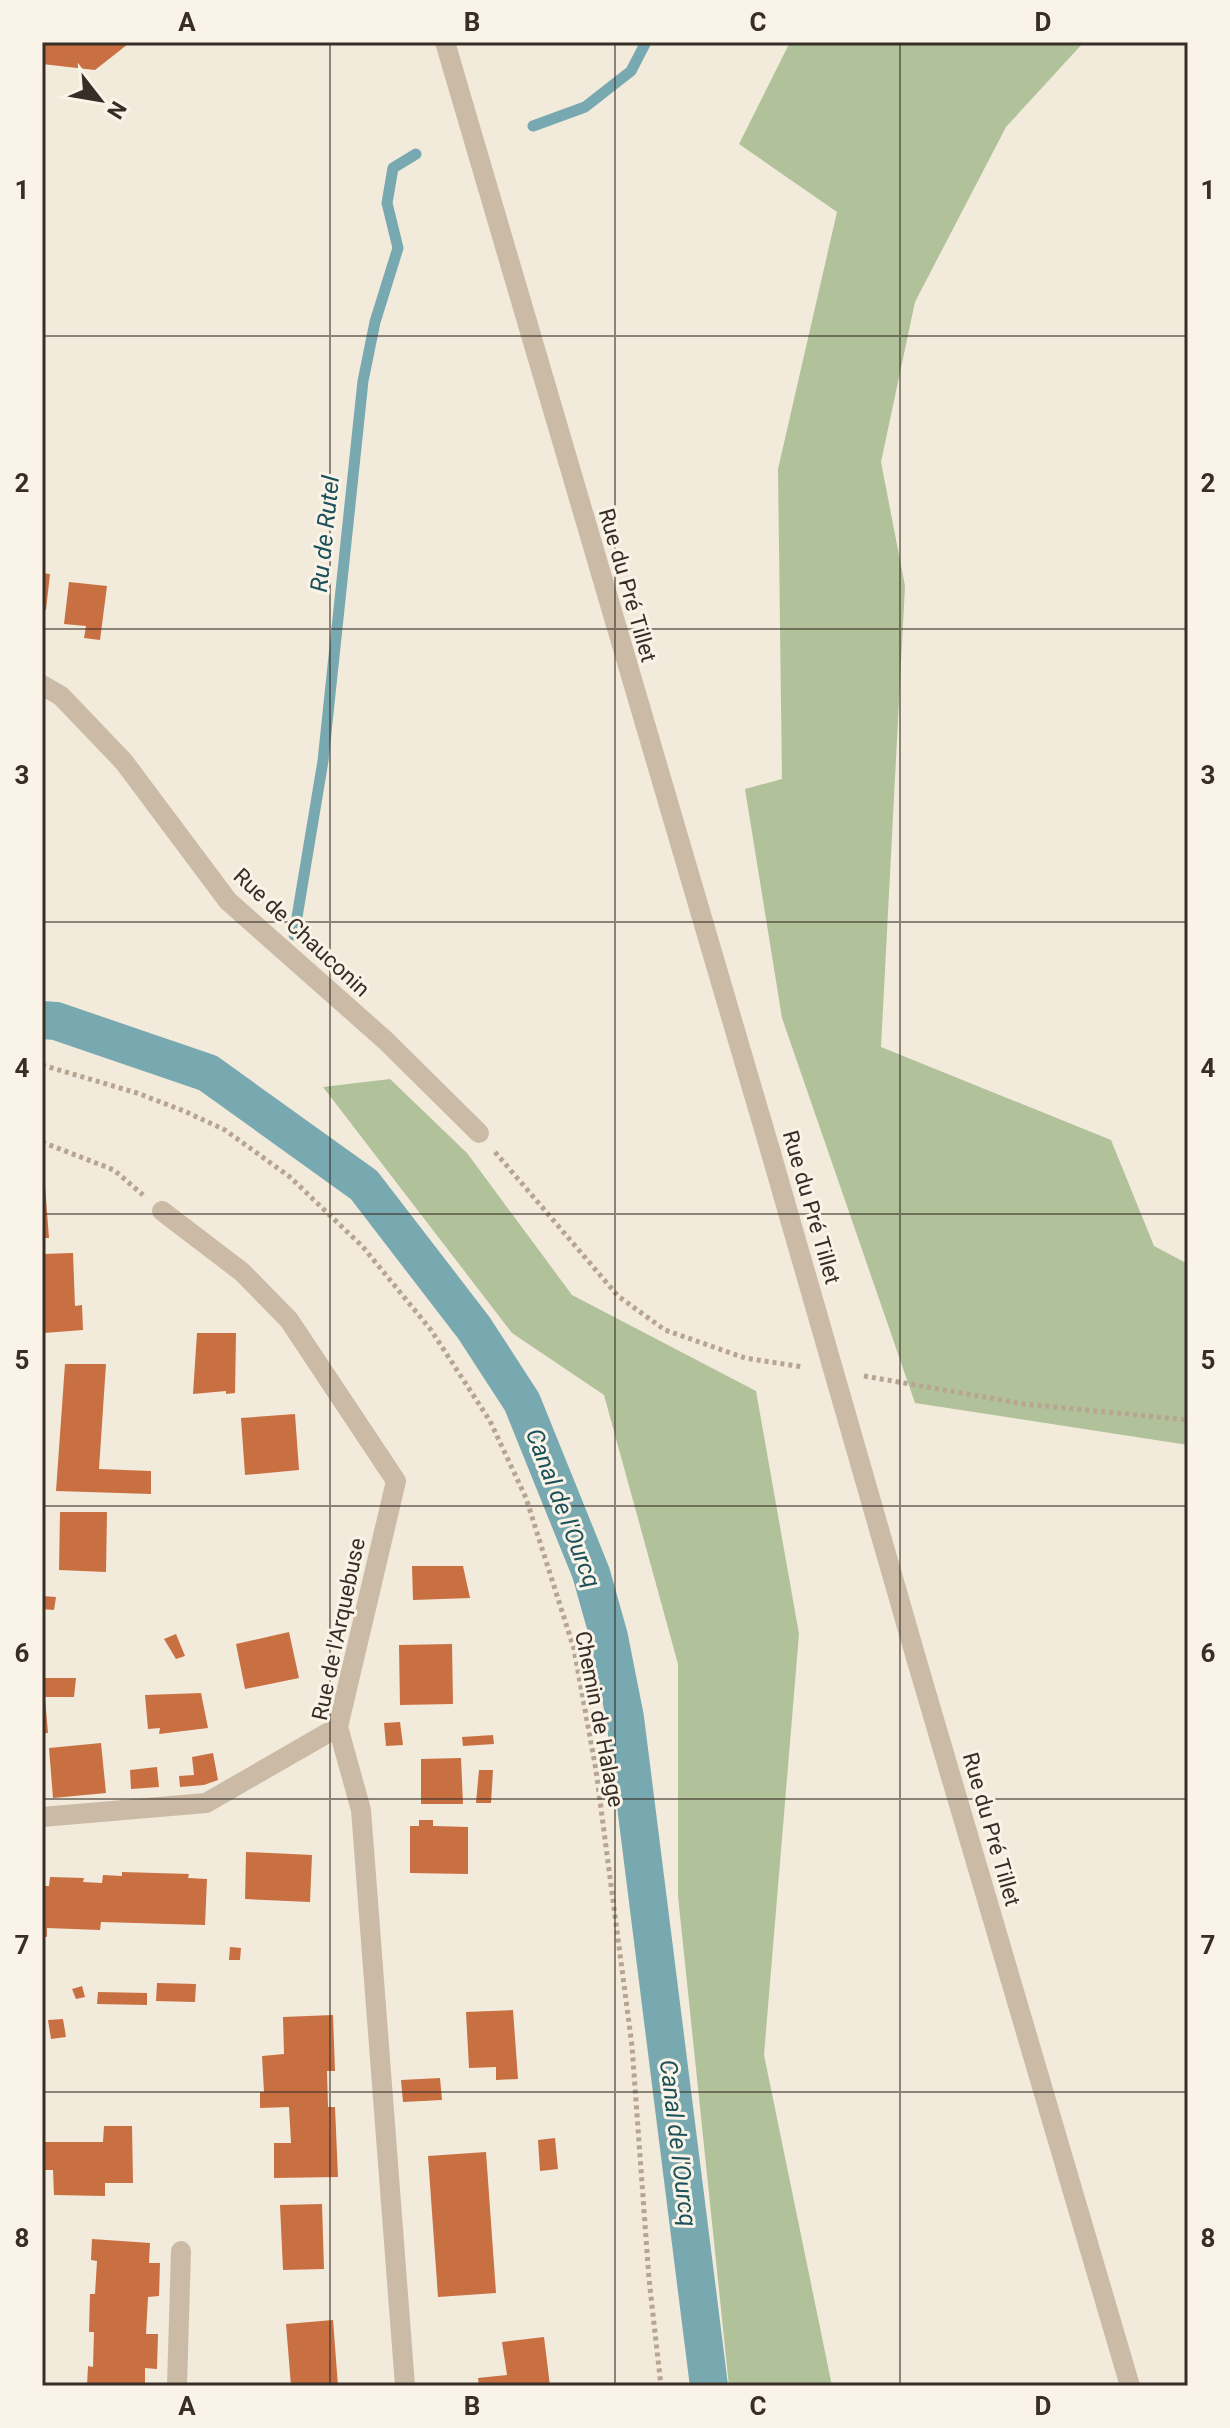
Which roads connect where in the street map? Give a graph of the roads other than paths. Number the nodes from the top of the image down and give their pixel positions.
1 (445, 42) edge
2 (42, 685) edge
3 (479, 1133) dead end
4 (162, 1211) road end
5 (338, 1727) junction
6 (42, 1817) edge
7 (181, 2251) dead end
8 (177, 2386) edge
9 (405, 2386) edge
10 (1130, 2386) edge

1 - 10 street, Rue du Pré Tillet, bridge
2 - 3 street, Rue de Chauconin
4 - 5 street, Rue de l'Arquebuse
5 - 6 street
5 - 9 street, Rue de l'Arquebuse
7 - 8 street

